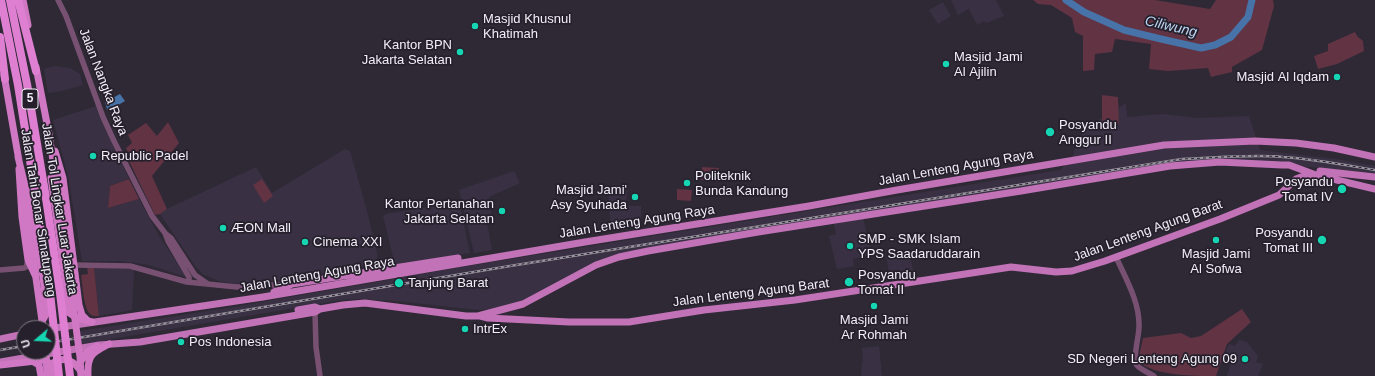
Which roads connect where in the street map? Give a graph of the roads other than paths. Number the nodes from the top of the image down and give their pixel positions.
1 (1, 0) edge
2 (10, 0) edge
3 (18, 0) edge
4 (23, 0) edge
5 (58, 0) edge
6 (0, 37) edge
7 (0, 55) edge
8 (36, 71) junction
9 (5, 79) junction
10 (49, 134) junction
11 (1284, 143) junction
12 (18, 157) junction
13 (1375, 157) edge
14 (1375, 161) edge
15 (1304, 170) junction
16 (1316, 175) junction
17 (1375, 177) edge
18 (1292, 184) junction
19 (1375, 190) edge
20 (165, 232) junction
21 (1116, 257) junction
22 (28, 260) junction
23 (74, 265) junction
24 (0, 270) edge
25 (381, 273) junction
26 (43, 277) junction
27 (65, 278) junction
28 (187, 282) junction
29 (208, 284) junction
30 (292, 284) junction
31 (264, 297) junction
32 (46, 302) junction
33 (317, 310) junction
34 (47, 312) junction
35 (68, 312) junction
36 (478, 316) junction
37 (42, 320) edge
38 (43, 320) edge
39 (89, 321) junction
40 (56, 328) edge
41 (16, 336) edge
42 (0, 339) edge
43 (109, 344) junction
44 (99, 345) junction
45 (46, 360) edge
46 (31, 361) junction
47 (0, 362) edge
48 (52, 364) junction
49 (0, 365) edge
50 (78, 367) junction
51 (41, 376) edge
52 (47, 376) edge
53 (53, 376) edge
54 (59, 376) edge
55 (70, 376) edge
56 (81, 376) edge
57 (88, 376) edge
58 (320, 376) edge
59 (1154, 376) edge

1 - 54 highway, Jalan Tol Lingkar Luar Jakarta / 5, bridge
2 - 55 highway, Jalan Tol Lingkar Luar Jakarta / 5, bridge
3 - 8 highway
4 - 8 highway, Jalan Tahi Bonar Simatupang
5 - 20 street, Jalan Nangka Raya
6 - 9 highway
7 - 9 highway, Jalan Tahi Bonar Simatupang
8 - 10 highway, Jalan Tahi Bonar Simatupang
9 - 12 highway, Jalan Tahi Bonar Simatupang
10 - 23 highway
10 - 27 highway
10 - 56 highway, Jalan Tahi Bonar Simatupang, bridge
11 - 13 main road, Jalan Lenteng Agung Raya
11 - 14 main road
11 - 25 main road, Jalan Lenteng Agung Raya
12 - 22 highway
12 - 26 highway
12 - 37 highway, Jalan Tahi Bonar Simatupang, bridge
15 - 16 main road
15 - 17 main road
15 - 36 main road
16 - 18 main road, Jalan Lenteng Agung Barat
16 - 19 main road
18 - 19 main road
18 - 21 main road, Jalan Lenteng Agung Barat
20 - 28 street, Jalan Nangka Raya
20 - 29 street, Jalan Nangka Raya
21 - 36 main road, Jalan Lenteng Agung Barat
21 - 59 street
22 - 24 street
22 - 32 highway
23 - 28 street
23 - 39 highway
25 - 30 main road
25 - 31 main road, Jalan Lenteng Agung Raya
26 - 27 highway
26 - 32 highway
27 - 35 highway
28 - 29 street
29 - 30 street
30 - 31 main road
31 - 39 main road, Jalan Lenteng Agung Raya
32 - 34 highway
33 - 36 main road
33 - 43 main road
33 - 58 street
34 - 35 highway
34 - 38 highway
35 - 39 highway
39 - 40 main road, Jalan Lenteng Agung Raya
41 - 42 main road
43 - 44 main road
43 - 57 highway
44 - 47 main road
44 - 50 highway
45 - 52 highway, bridge
46 - 48 highway
46 - 49 highway
46 - 51 highway
48 - 50 highway
48 - 53 highway
50 - 56 highway

